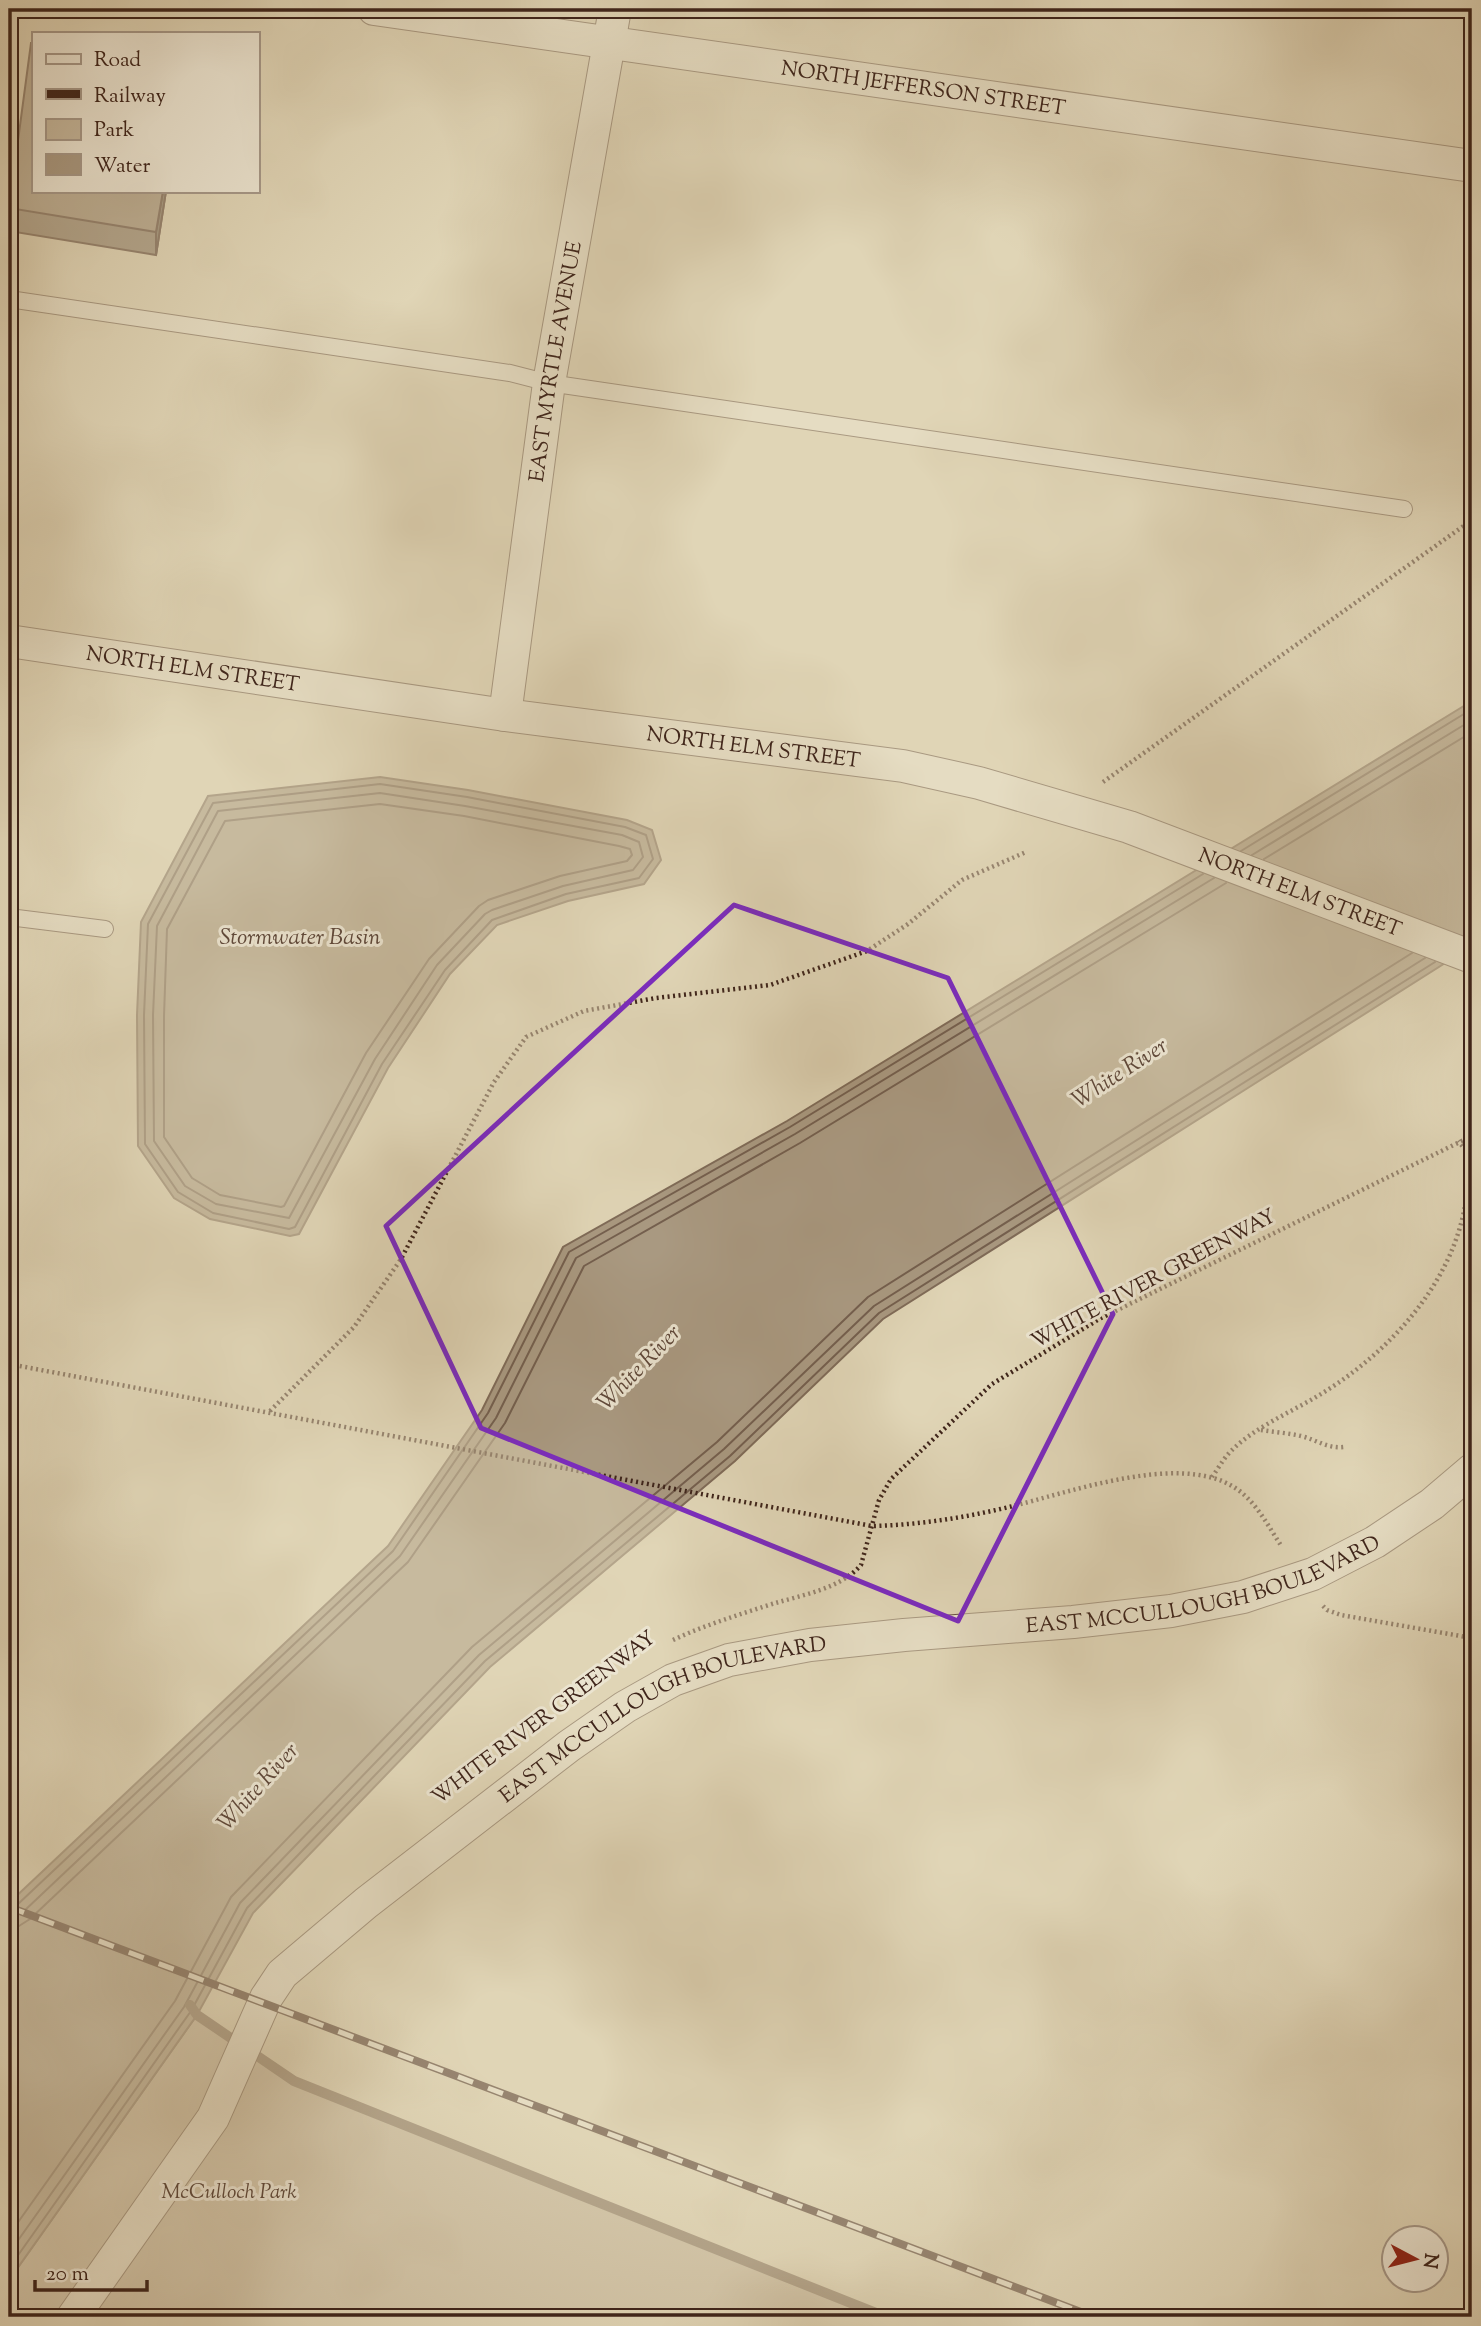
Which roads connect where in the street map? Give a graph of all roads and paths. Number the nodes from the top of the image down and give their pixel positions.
1 (374, 9) edge
2 (615, 9) edge
3 (610, 42) junction
4 (1472, 166) edge
5 (9, 299) edge
6 (549, 383) junction
7 (1404, 509) dead end
8 (1472, 520) edge
9 (9, 641) edge
10 (505, 715) junction
11 (1097, 786) dead end
12 (1026, 852) dead end
13 (9, 917) edge
14 (104, 929) dead end
15 (1472, 957) edge
16 (1472, 1136) edge
17 (1458, 1141) junction
18 (9, 1364) edge
19 (269, 1412) junction
20 (1260, 1430) junction
21 (1344, 1447) dead end
22 (1472, 1470) edge
23 (1212, 1477) junction
24 (872, 1526) junction
25 (1302, 1578) junction
26 (1472, 1638) edge
27 (670, 1641) dead end
28 (73, 2317) edge

1 - 3 street, NORTH JEFFERSON STREET
2 - 3 street, EAST MYRTLE AVENUE
3 - 4 street, NORTH JEFFERSON STREET
3 - 6 street, EAST MYRTLE AVENUE
5 - 6 lane
6 - 7 lane
6 - 10 street, EAST MYRTLE AVENUE
8 - 11 path
9 - 10 street, NORTH ELM STREET
10 - 15 street, NORTH ELM STREET
12 - 19 path
13 - 14 lane
16 - 17 path, WHITE RIVER GREENWAY
17 - 20 path
17 - 24 path, WHITE RIVER GREENWAY
18 - 19 path
19 - 24 path
20 - 21 path
20 - 23 path
22 - 25 street, EAST MCCULLOUGH BOULEVARD
23 - 24 path
23 - 25 path
24 - 27 path, WHITE RIVER GREENWAY
25 - 26 path
25 - 28 street, EAST MCCULLOUGH BOULEVARD

